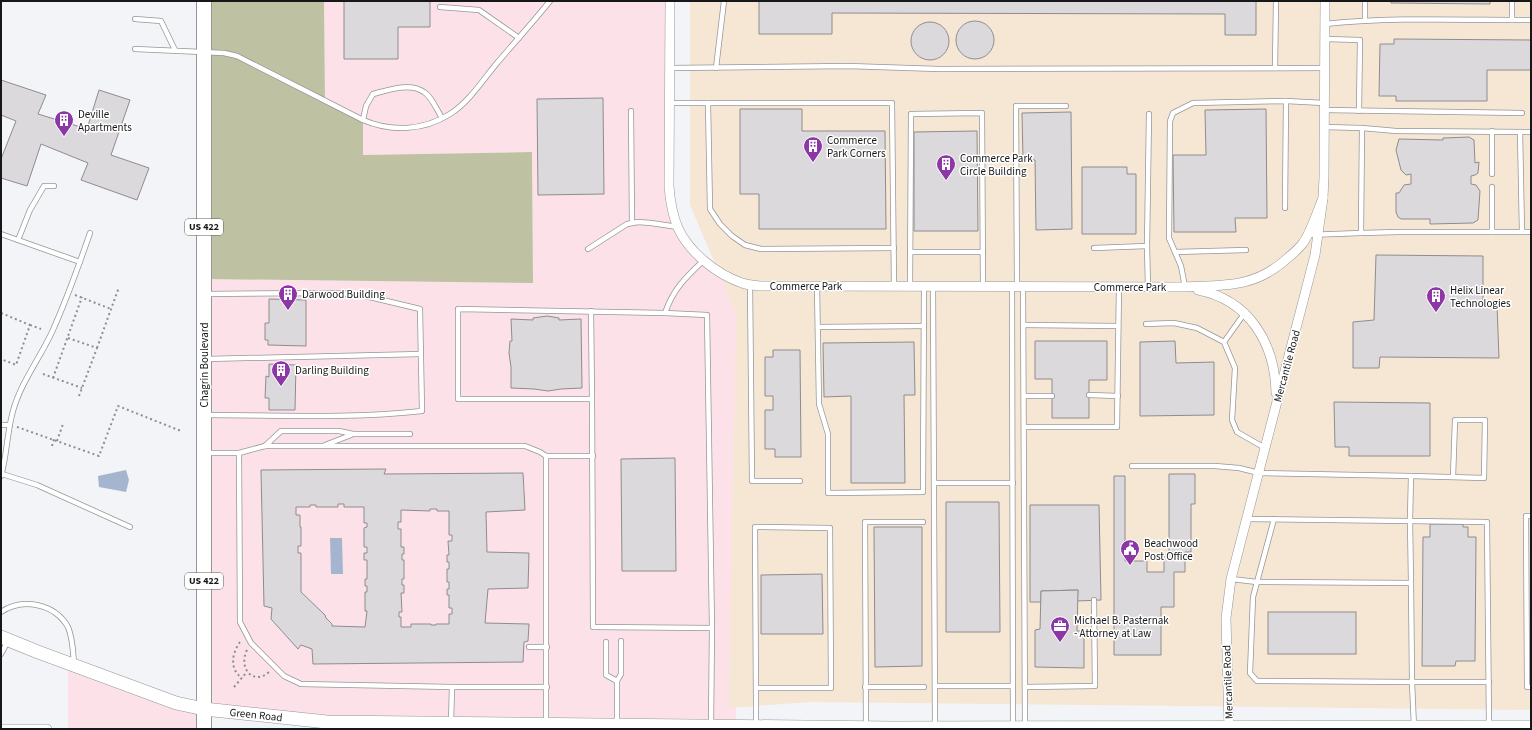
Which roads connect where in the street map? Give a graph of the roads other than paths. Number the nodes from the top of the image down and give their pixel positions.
1 (204, 1) edge
2 (550, 1) edge
3 (670, 1) edge
4 (724, 1) edge
5 (1276, 1) edge
6 (1325, 1) edge
7 (1365, 1) edge
8 (1512, 1) edge
9 (440, 7) dead end
10 (135, 19) dead end
11 (1512, 20) junction
12 (1531, 20) edge
13 (1365, 21) junction
14 (1325, 24) junction
15 (519, 38) junction
16 (1325, 40) junction
17 (135, 49) dead end
18 (175, 50) junction
19 (204, 53) junction
20 (670, 68) junction
21 (716, 68) junction
22 (1275, 68) junction
23 (1324, 68) junction
24 (1286, 101) junction
25 (670, 103) junction
26 (708, 103) junction
27 (1066, 106) dead end
28 (1324, 106) junction
29 (631, 111) dead end
30 (1359, 111) junction
31 (1522, 113) dead end
32 (1149, 114) dead end
33 (442, 118) junction
34 (363, 120) junction
35 (1324, 127) junction
36 (1362, 128) junction
37 (1492, 131) junction
38 (1520, 132) junction
39 (1531, 132) edge
40 (1492, 174) dead end
41 (54, 186) dead end
42 (1492, 187) dead end
43 (1323, 198) junction
44 (1285, 208) dead end
45 (632, 223) junction
46 (678, 227) junction
47 (1492, 232) junction
48 (1522, 232) junction
49 (1531, 232) edge
50 (90, 233) dead end
51 (1, 234) edge
52 (1362, 234) junction
53 (1317, 235) junction
54 (1307, 236) junction
55 (18, 240) junction
56 (1147, 246) junction
57 (894, 248) junction
58 (1094, 248) dead end
59 (588, 249) dead end
60 (1246, 250) dead end
61 (910, 252) junction
62 (983, 252) junction
63 (1175, 252) junction
64 (704, 260) junction
65 (80, 262) junction
66 (750, 284) junction
67 (817, 286) junction
68 (894, 286) junction
69 (910, 286) junction
70 (928, 286) junction
71 (983, 286) junction
72 (1018, 286) junction
73 (1119, 286) junction
74 (1148, 287) junction
75 (1185, 287) junction
76 (204, 294) junction
77 (591, 311) junction
78 (664, 313) junction
79 (1244, 314) junction
80 (1146, 324) dead end
81 (924, 326) junction
82 (1024, 326) junction
83 (1118, 326) junction
84 (818, 327) junction
85 (1224, 342) junction
86 (421, 354) junction
87 (204, 359) junction
88 (1089, 395) dead end
89 (1024, 396) junction
90 (1052, 396) dead end
91 (1118, 396) junction
92 (592, 399) junction
93 (1277, 404) junction
94 (204, 415) junction
95 (1, 425) edge
96 (10, 425) junction
97 (1024, 427) junction
98 (353, 434) junction
99 (410, 434) dead end
100 (265, 446) junction
101 (322, 446) junction
102 (1265, 448) junction
103 (204, 453) junction
104 (239, 453) junction
105 (546, 456) junction
106 (593, 456) junction
107 (2, 466) edge
108 (1132, 466) dead end
109 (1259, 473) junction
110 (1, 475) edge
111 (1412, 476) junction
112 (1453, 477) junction
113 (800, 481) dead end
114 (934, 483) junction
115 (1013, 483) junction
116 (1531, 516) edge
117 (1247, 519) junction
118 (1274, 519) junction
119 (1410, 520) junction
120 (923, 522) dead end
121 (130, 527) dead end
122 (1232, 579) junction
123 (1257, 582) junction
124 (1411, 583) junction
125 (1094, 600) dead end
126 (1, 612) edge
127 (712, 628) junction
128 (5, 638) edge
129 (621, 641) dead end
130 (606, 642) dead end
131 (529, 647) dead end
132 (547, 647) junction
133 (1, 654) edge
134 (74, 665) junction
135 (617, 681) junction
136 (1412, 682) junction
137 (1489, 682) junction
138 (935, 686) junction
139 (1013, 686) junction
140 (452, 687) junction
141 (547, 687) junction
142 (866, 687) junction
143 (924, 687) dead end
144 (1025, 687) junction
145 (1531, 687) edge
146 (756, 688) junction
147 (204, 709) junction
148 (451, 723) junction
149 (546, 724) junction
150 (617, 725) junction
151 (711, 726) junction
152 (1414, 726) junction
153 (582, 727) edge
154 (762, 727) edge
155 (866, 727) junction
156 (1019, 727) junction
157 (1229, 727) junction
158 (1489, 727) junction
159 (1531, 727) edge
160 (936, 728) junction
161 (1, 729) edge
162 (47, 729) edge
163 (204, 729) edge

1 - 19 main road, Chagrin Boulevard / US 422
2 - 15 lane
3 - 20 street, Commerce Park
4 - 21 lane
5 - 22 lane
6 - 14 street, Mercantile Road
7 - 13 lane
8 - 11 lane
9 - 15 lane
10 - 18 lane
11 - 12 lane
11 - 13 lane
13 - 14 lane
14 - 16 street, Mercantile Road
15 - 33 lane
16 - 23 street, Mercantile Road
16 - 30 lane
17 - 18 lane
18 - 19 lane
19 - 34 lane
19 - 76 main road, Chagrin Boulevard / US 422
20 - 21 lane
20 - 25 street, Commerce Park
21 - 22 lane
22 - 23 lane
23 - 28 street, Mercantile Road
24 - 28 lane
24 - 44 lane
24 - 63 lane
25 - 26 lane
25 - 46 street, Commerce Park
26 - 57 lane
26 - 57 lane
27 - 72 lane
28 - 30 lane
28 - 35 street, Mercantile Road
29 - 45 lane
30 - 31 lane
32 - 56 lane
33 - 34 lane
33 - 34 lane
35 - 36 lane
35 - 43 street, Mercantile Road
36 - 37 lane
36 - 52 lane
37 - 38 lane
37 - 40 lane
38 - 39 lane
38 - 48 lane
41 - 55 lane
42 - 47 lane
43 - 53 street, Mercantile Road
43 - 54 street, Commerce Park
45 - 46 lane
45 - 59 lane
46 - 64 street, Commerce Park
47 - 48 lane
47 - 52 lane
48 - 49 lane
50 - 65 lane
51 - 55 lane
52 - 53 lane
53 - 54 lane
53 - 93 street, Mercantile Road
54 - 75 street, Commerce Park
55 - 65 lane
56 - 58 lane
56 - 74 lane
57 - 68 lane
60 - 63 lane
61 - 62 lane
61 - 62 lane
61 - 69 lane
62 - 71 lane
63 - 75 lane
64 - 66 street, Commerce Park
64 - 78 lane
65 - 96 lane
66 - 67 street, Commerce Park
66 - 113 lane
67 - 68 street, Commerce Park
67 - 84 lane
68 - 69 street, Commerce Park
69 - 70 street, Commerce Park
70 - 71 street, Commerce Park
70 - 81 lane
70 - 114 lane
71 - 72 street, Commerce Park
72 - 73 street, Commerce Park
72 - 82 lane
72 - 115 lane
73 - 74 street, Commerce Park
73 - 83 lane
74 - 75 street, Commerce Park
75 - 79 street, Commerce Park
76 - 86 lane
76 - 87 main road, Chagrin Boulevard / US 422
77 - 78 lane
77 - 92 lane
77 - 92 lane
78 - 127 lane
79 - 85 lane
79 - 93 street, Commerce Park
80 - 85 lane
81 - 84 lane
81 - 84 lane
82 - 83 lane
82 - 89 lane
83 - 91 lane
85 - 102 lane
86 - 87 lane
86 - 94 lane
87 - 94 main road, Chagrin Boulevard / US 422
88 - 91 lane
89 - 90 lane
89 - 97 lane
91 - 97 lane
92 - 106 lane
93 - 102 street, Mercantile Road
94 - 103 main road, Chagrin Boulevard / US 422
95 - 96 lane
96 - 107 lane
97 - 144 lane
98 - 99 lane
98 - 100 lane
98 - 101 lane
100 - 101 lane
100 - 104 lane
101 - 105 lane
102 - 109 street, Mercantile Road
103 - 104 lane
103 - 147 main road, Chagrin Boulevard / US 422
104 - 140 lane
105 - 106 lane
105 - 132 lane
106 - 127 lane
107 - 110 lane
108 - 109 lane
109 - 111 lane
109 - 117 street, Mercantile Road
110 - 121 lane
111 - 112 lane
111 - 119 lane
112 - 112 lane
114 - 115 lane
114 - 138 lane
115 - 139 lane
116 - 145 lane
117 - 118 lane
117 - 122 street, Mercantile Road
118 - 119 lane
118 - 123 lane
119 - 124 lane
119 - 137 lane
120 - 142 lane
122 - 123 lane
122 - 157 street, Mercantile Road
123 - 124 lane
123 - 136 lane
124 - 136 lane
125 - 144 lane
126 - 134 lane
127 - 151 lane
128 - 133 lane
128 - 134 main road, Green Road
129 - 135 lane
130 - 135 lane
131 - 132 lane
132 - 141 lane
134 - 147 main road, Green Road
135 - 150 lane
136 - 137 lane
136 - 152 lane
137 - 158 lane
138 - 139 lane
138 - 160 lane
139 - 156 lane
140 - 141 lane
140 - 148 lane
141 - 149 lane
142 - 143 lane
142 - 155 lane
144 - 156 lane
146 - 146 lane
146 - 154 lane
147 - 148 main road, Green Road
147 - 163 main road, Chagrin Boulevard / US 422
148 - 149 main road, Green Road
149 - 153 main road, Green Road
150 - 151 main road, Green Road
150 - 153 main road, Green Road
151 - 154 main road, Green Road
152 - 157 main road, Green Road
152 - 158 main road, Green Road
154 - 155 main road, Green Road
155 - 160 main road, Green Road
156 - 157 main road, Green Road
156 - 160 main road, Green Road
158 - 159 main road, Green Road
161 - 162 street

